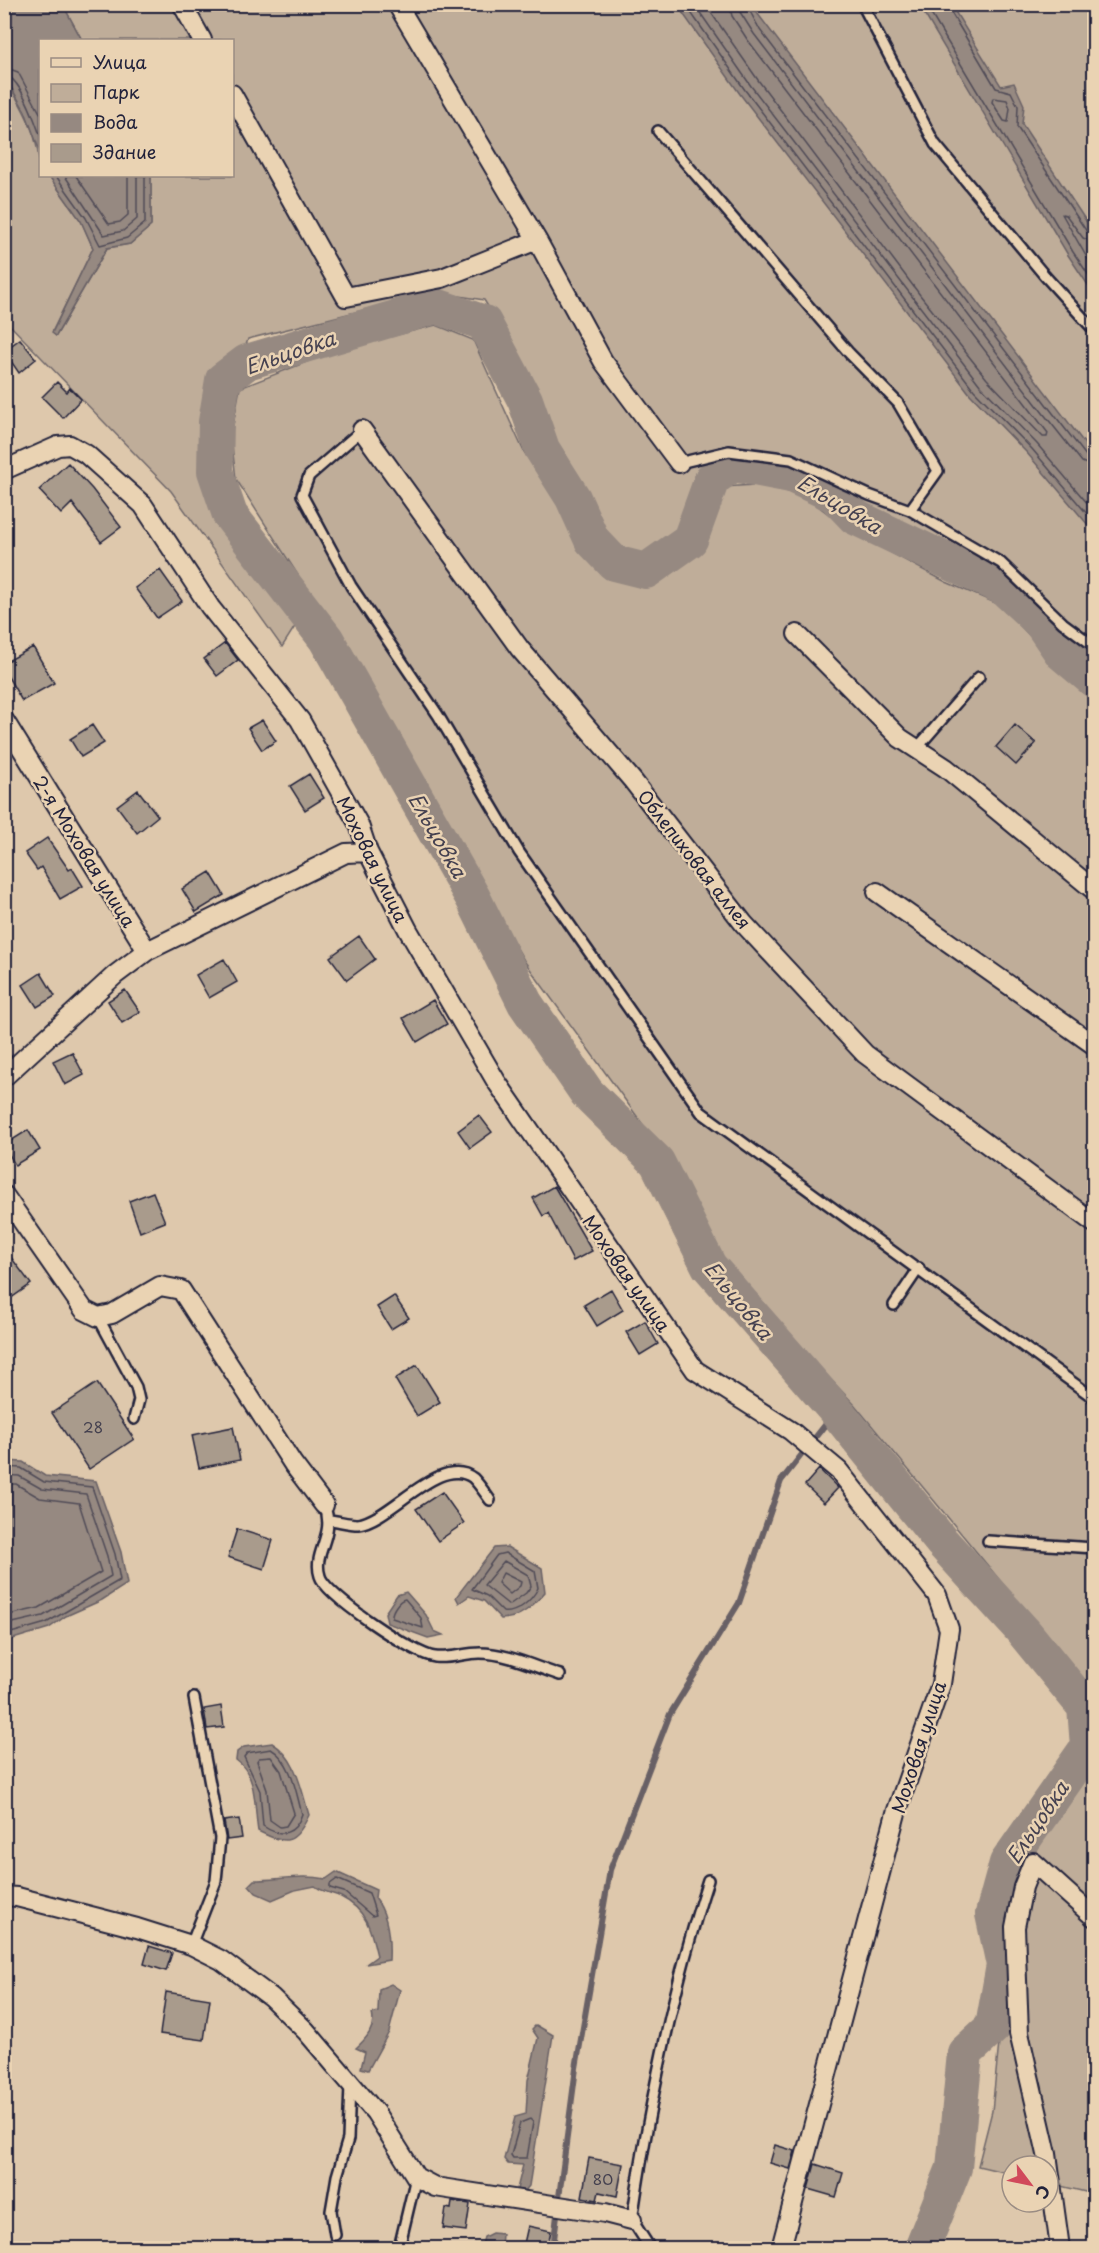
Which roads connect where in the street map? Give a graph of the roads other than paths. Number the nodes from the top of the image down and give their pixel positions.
1 (182, 4) edge
2 (397, 4) edge
3 (862, 4) edge
4 (201, 39) edge
5 (234, 98) edge
6 (658, 131) dead end
7 (537, 240) junction
8 (1095, 330) edge
9 (362, 430) joint
10 (679, 463) joint
11 (4, 470) edge
12 (910, 510) junction
13 (797, 634) dead end
14 (1095, 646) edge
15 (979, 677) dead end
16 (4, 720) edge
17 (918, 747) junction
18 (368, 852) junction
19 (1095, 890) edge
20 (877, 892) dead end
21 (147, 951) junction
22 (1095, 1045) edge
23 (4, 1077) edge
24 (4, 1195) edge
25 (1095, 1222) edge
26 (919, 1268) junction
27 (894, 1305) dead end
28 (98, 1317) junction
29 (1095, 1398) edge
30 (134, 1419) dead end
31 (490, 1500) dead end
32 (327, 1513) junction
33 (988, 1541) dead end
34 (1095, 1548) edge
35 (560, 1675) dead end
36 (194, 1698) dead end
37 (708, 1880) dead end
38 (4, 1896) edge
39 (1095, 1917) edge
40 (191, 1945) junction
41 (350, 2083) junction
42 (416, 2177) junction
43 (632, 2220) junction
44 (335, 2235) dead end
45 (399, 2248) edge
46 (650, 2248) edge
47 (781, 2248) edge
48 (1060, 2248) edge

1 - 4 street
2 - 7 street
3 - 8 lane
5 - 7 street
6 - 12 lane
7 - 10 street
9 - 25 street, Облепиховая аллея
9 - 26 lane
10 - 12 lane
11 - 18 street, Моховая улица
12 - 14 lane
13 - 17 street
15 - 17 lane
16 - 21 street, 2-я Моховая улица
17 - 19 street
18 - 21 street
18 - 47 street, Моховая улица
20 - 22 street
21 - 23 street
24 - 28 street
26 - 27 lane
26 - 29 lane
28 - 30 lane
28 - 32 street
31 - 32 lane
32 - 35 lane
33 - 34 lane
36 - 40 lane
37 - 43 lane
38 - 40 street
39 - 48 street
40 - 41 street
41 - 42 street
41 - 44 lane
42 - 43 street
42 - 45 lane
43 - 46 lane

